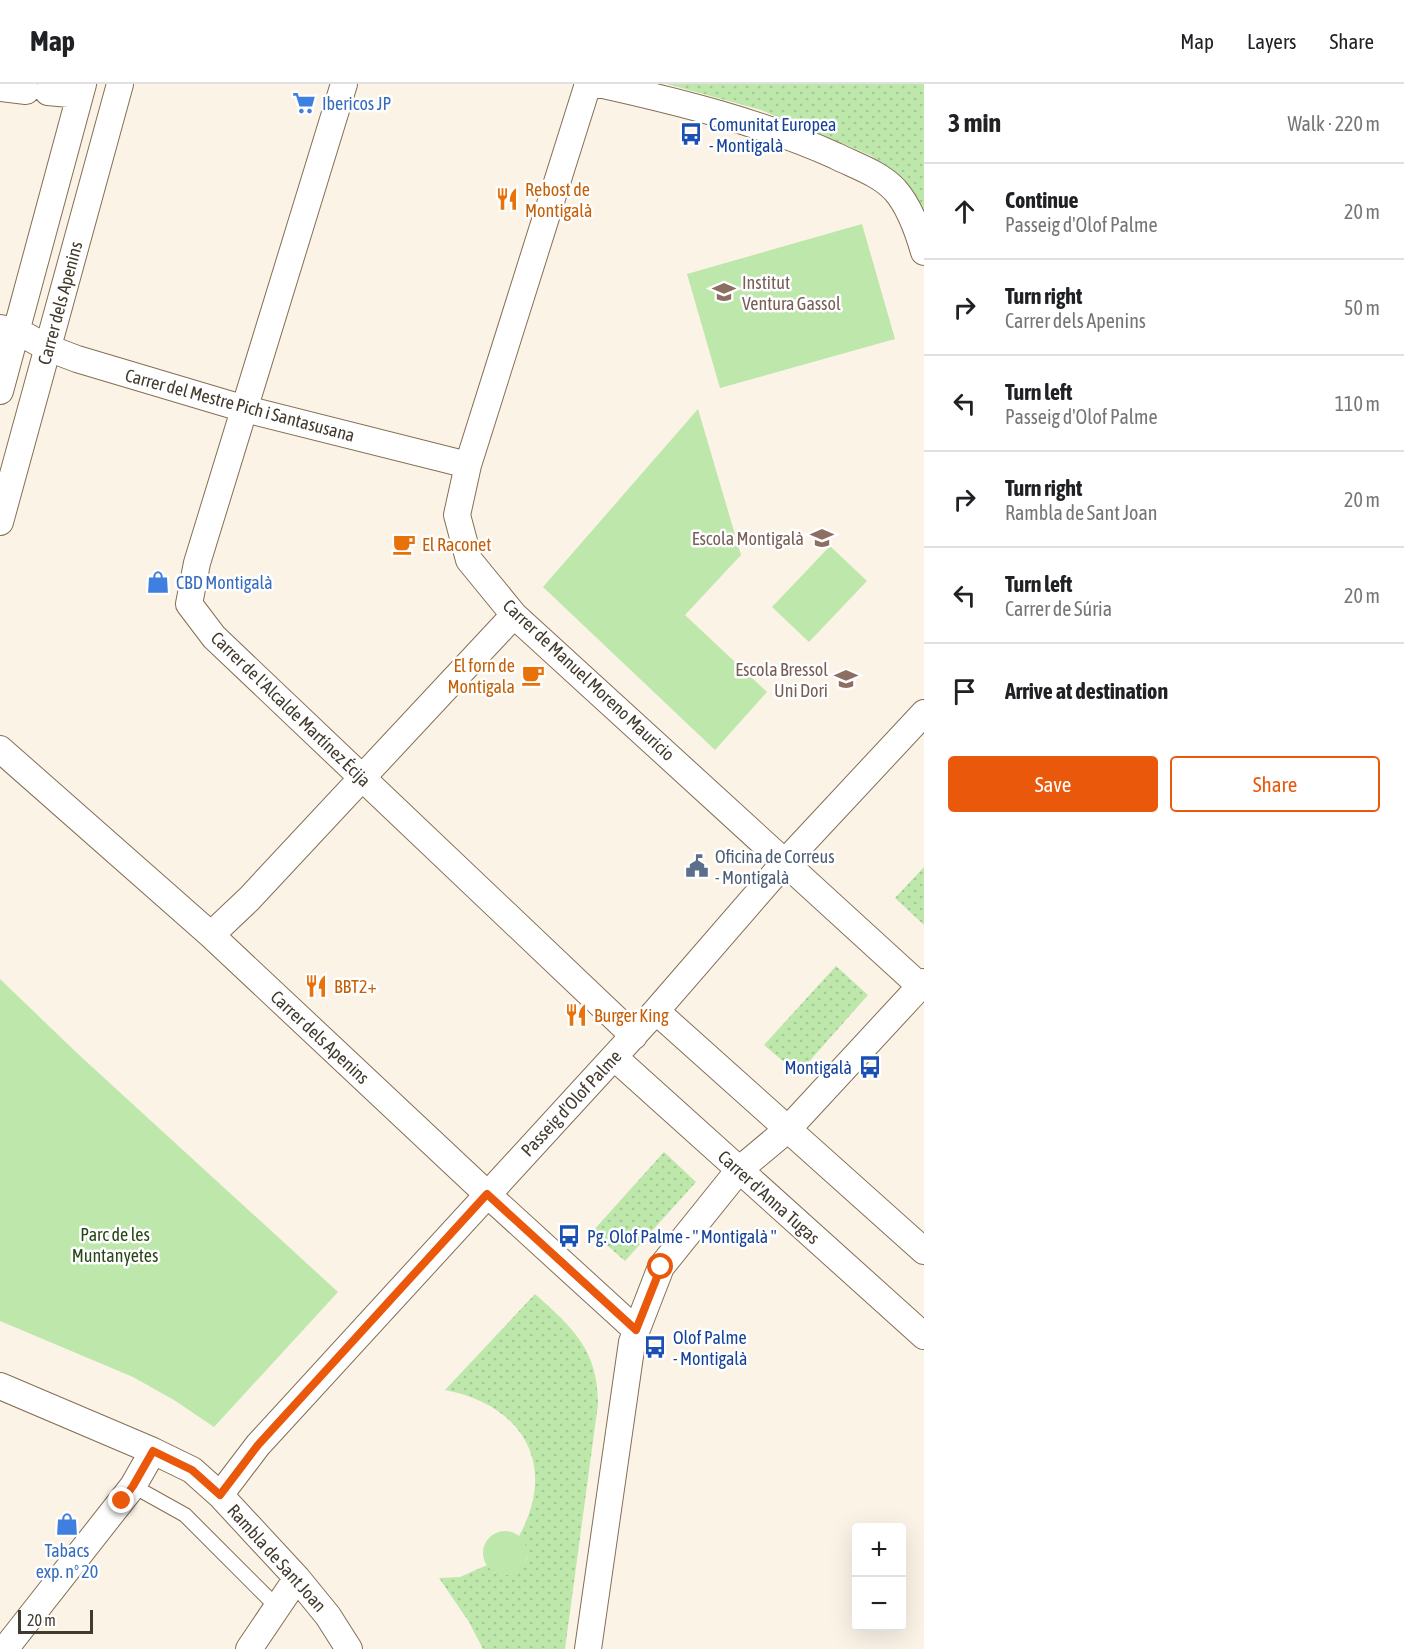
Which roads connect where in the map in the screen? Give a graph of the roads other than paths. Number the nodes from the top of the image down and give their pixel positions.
1 (120, 84) edge
2 (344, 84) edge
3 (588, 84) edge
4 (599, 84) edge
5 (0, 88) edge
6 (82, 90) edge
7 (924, 252) edge
8 (9, 330) edge
9 (48, 348) junction
10 (0, 391) edge
11 (245, 409) junction
12 (468, 465) junction
13 (0, 522) edge
14 (514, 615) junction
15 (924, 713) edge
16 (0, 749) edge
17 (363, 778) junction
18 (786, 861) junction
19 (211, 935) junction
20 (922, 984) edge
21 (656, 1011) junction
22 (634, 1036) junction
23 (614, 1057) junction
24 (788, 1129) junction
25 (739, 1170) junction
26 (487, 1194) junction
27 (924, 1251) edge
28 (636, 1330) junction
29 (924, 1336) edge
30 (0, 1386) edge
31 (153, 1451) junction
32 (133, 1486) junction
33 (220, 1495) junction
34 (297, 1578) junction
35 (277, 1607) junction
36 (5, 1649) edge
37 (249, 1649) edge
38 (349, 1649) edge
39 (588, 1649) edge

1 - 9 street, Carrer dels Apenins
2 - 11 street, Carrer de l'Alcalde Martínez Écija
3 - 12 street, Carrer de Manuel Moreno Mauricio
4 - 7 street
5 - 6 street
6 - 8 street, Carrer dels Apenins
8 - 9 street, Carrer del Mestre Pich i Santasusana
8 - 10 street, Carrer dels Apenins
9 - 11 street, Carrer del Mestre Pich i Santasusana
9 - 13 street, Carrer dels Apenins
11 - 12 street, Carrer del Mestre Pich i Santasusana
11 - 17 street, Carrer de l'Alcalde Martínez Écija
12 - 14 street, Carrer de Manuel Moreno Mauricio
14 - 17 street
14 - 18 street, Carrer de Manuel Moreno Mauricio
15 - 18 street, Passeig d'Olof Palme
16 - 19 street, Carrer dels Apenins
17 - 19 street
17 - 22 street, Carrer de l'Alcalde Martínez Écija
18 - 20 street, Carrer de Manuel Moreno Mauricio
18 - 21 street, Passeig d'Olof Palme
19 - 26 street, Carrer dels Apenins
20 - 24 street
21 - 22 street, Passeig d'Olof Palme
21 - 24 street
22 - 23 street, Passeig d'Olof Palme
23 - 25 street, Carrer d'Anna Tugas
23 - 26 street, Passeig d'Olof Palme
24 - 25 street
24 - 27 street
25 - 28 street
25 - 29 street, Carrer d'Anna Tugas
26 - 28 street, Carrer dels Apenins
26 - 33 street, Passeig d'Olof Palme
28 - 39 street
30 - 31 street, Rambla de Sant Joan
31 - 32 street
31 - 33 street, Rambla de Sant Joan
32 - 35 lane
32 - 36 street
33 - 34 street, Rambla de Sant Joan
34 - 35 street
34 - 38 street, Rambla de Sant Joan
35 - 37 street

